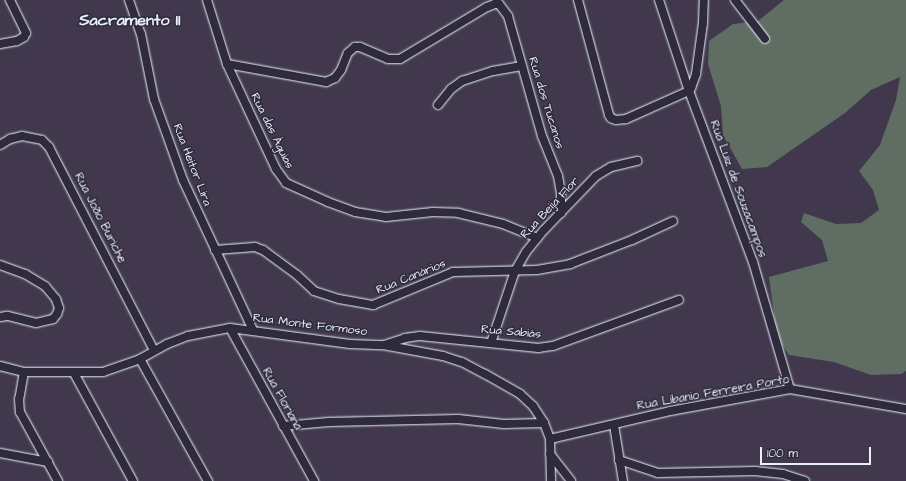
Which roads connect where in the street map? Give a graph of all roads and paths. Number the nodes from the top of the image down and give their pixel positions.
1 (10, 0) edge
2 (129, 0) edge
3 (207, 0) edge
4 (578, 0) edge
5 (659, 0) edge
6 (704, 0) edge
7 (736, 0) edge
8 (765, 39) dead end
9 (0, 44) edge
10 (227, 64) junction
11 (522, 66) junction
12 (689, 91) junction
13 (438, 105) dead end
14 (0, 145) edge
15 (637, 161) dead end
16 (561, 213) junction
17 (673, 221) dead end
18 (537, 238) junction
19 (215, 250) junction
20 (0, 265) edge
21 (515, 271) junction
22 (679, 300) dead end
23 (0, 317) edge
24 (230, 328) junction
25 (253, 330) junction
26 (492, 343) junction
27 (383, 346) junction
28 (154, 350) junction
29 (140, 359) junction
30 (0, 366) edge
31 (24, 372) junction
32 (74, 373) junction
33 (790, 389) junction
34 (906, 409) edge
35 (544, 423) junction
36 (614, 425) junction
37 (284, 426) junction
38 (550, 439) junction
39 (0, 453) edge
40 (550, 454) junction
41 (619, 460) junction
42 (48, 462) junction
43 (58, 481) edge
44 (133, 481) edge
45 (208, 481) edge
46 (314, 481) edge
47 (551, 481) edge
48 (571, 481) edge
49 (623, 481) edge
50 (805, 481) edge

1 - 9 street
2 - 19 street, Rua Heitor Lira
3 - 10 street, Rua das Águias
4 - 12 street
5 - 12 street, Rua Luiz de Souzacampos
6 - 12 street
7 - 8 street
10 - 11 street, Rua dos Tucanos
10 - 18 street, Rua das Águias
11 - 13 street
11 - 16 street, Rua dos Tucanos
12 - 33 street, Rua Luiz de Souzacampos
14 - 28 street, Rua João Buriche
15 - 16 street, Rua Beija Flor
16 - 18 street, Rua Beija Flor
17 - 21 street, Rua Canários
18 - 21 street, Rua Beija Flor
19 - 21 street, Rua Canários
19 - 25 street, Rua Heitor Lira
20 - 23 street
21 - 26 street, Rua Beija Flor
22 - 26 street, Rua Sabiás
24 - 25 street, Rua Monte Formoso
24 - 28 street, Rua Monte Formoso
24 - 37 street, Rua Floriana
25 - 27 street, Rua Monte Formoso
26 - 27 street, Rua Sabiás
27 - 35 street, Rua Monte Formoso
28 - 29 street, Rua Monte Formoso
29 - 32 street, Rua Monte Formoso
29 - 45 street
30 - 31 street, Rua Monte Formoso
31 - 32 street, Rua Monte Formoso
31 - 42 street
32 - 44 street
33 - 34 street, Rua Libanio Ferreira Porto
33 - 36 street, Rua Libanio Ferreira Porto
35 - 37 street
35 - 38 street, Rua Monte Formoso
36 - 38 street, Rua Libanio Ferreira Porto
36 - 41 street
37 - 46 street, Rua Floriana
38 - 40 street, Rua Monte Formoso
39 - 42 street
40 - 47 street, Rua Monte Formoso
40 - 48 street
41 - 49 street
41 - 50 street
42 - 43 street

